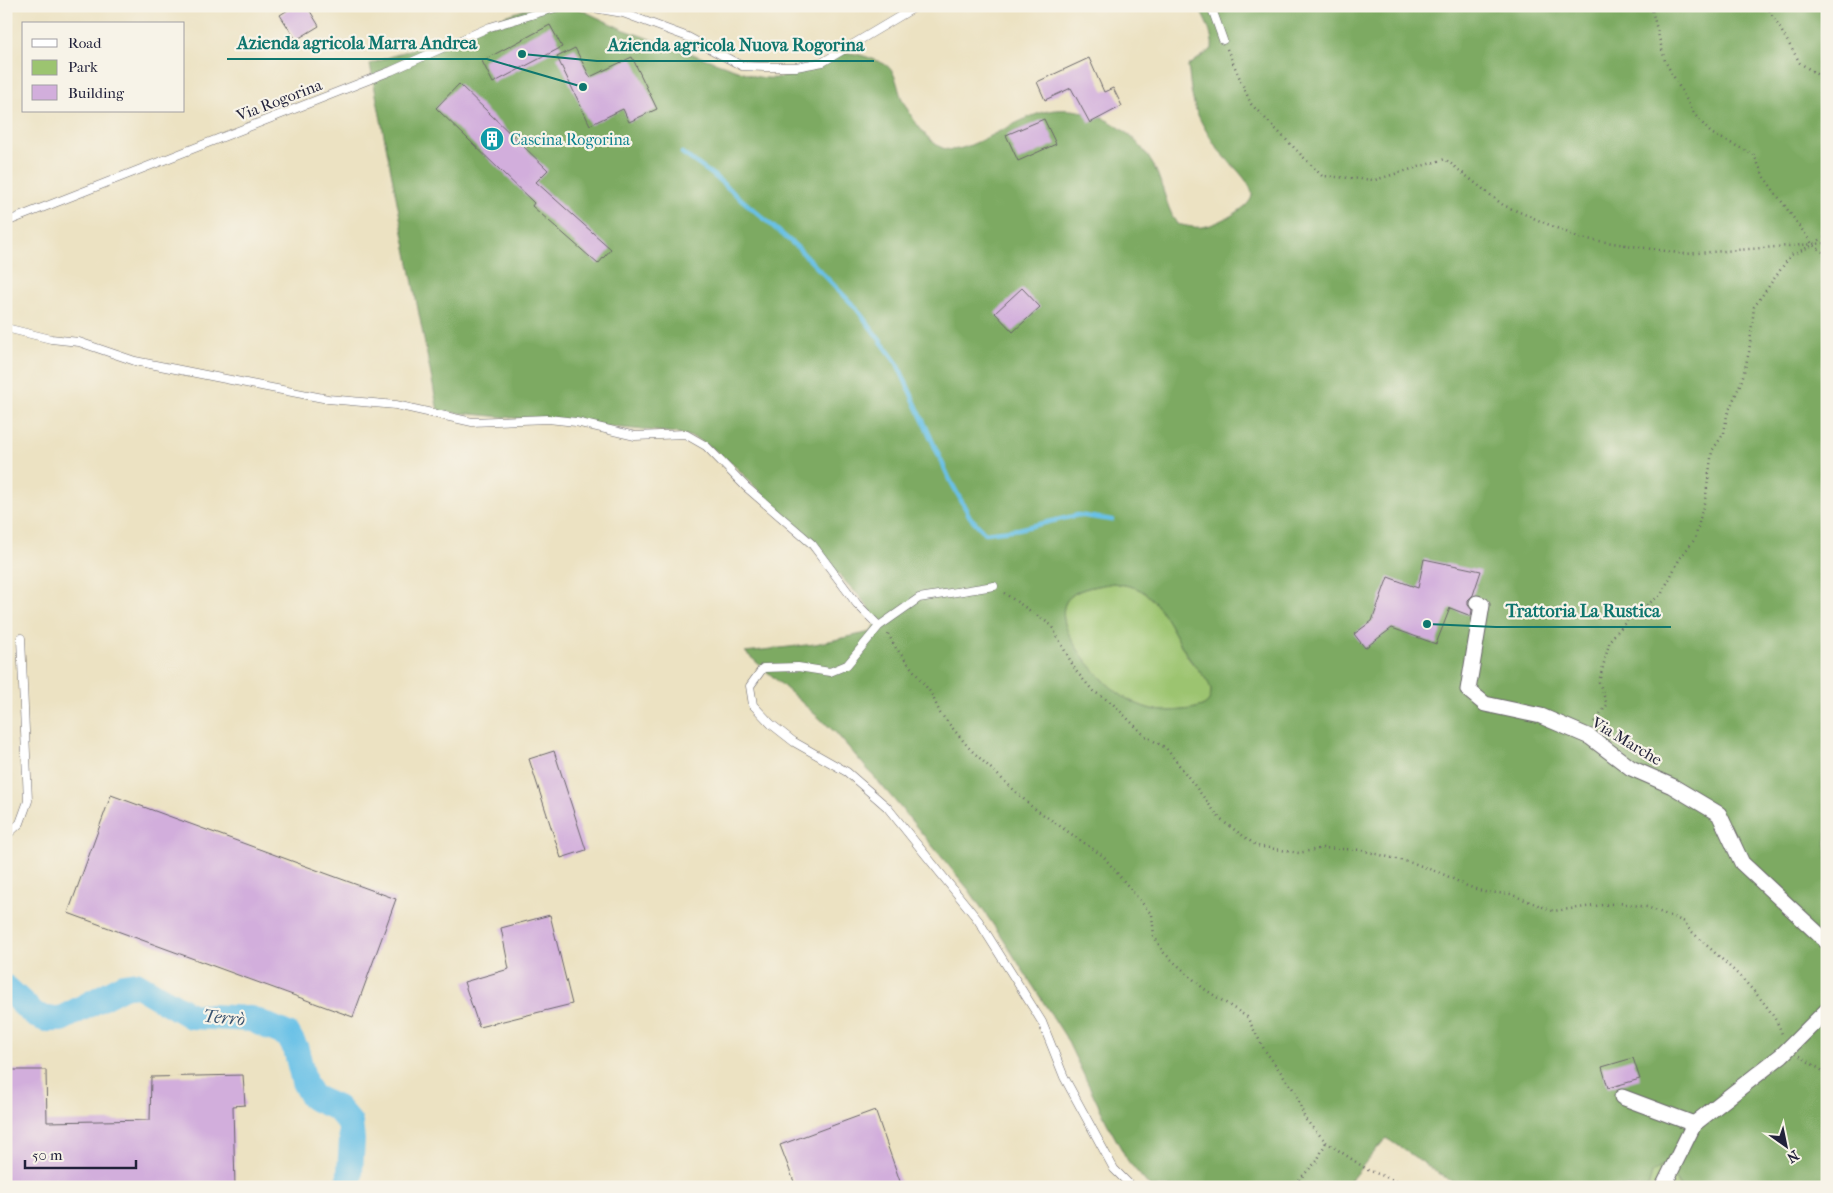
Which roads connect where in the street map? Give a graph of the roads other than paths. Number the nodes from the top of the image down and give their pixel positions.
1 (562, 6) edge
2 (582, 6) edge
3 (917, 6) edge
4 (1211, 6) edge
5 (1223, 40) road end
6 (6, 222) edge
7 (6, 328) edge
8 (994, 586) road end
9 (1477, 603) dead end
10 (879, 626) junction
11 (21, 638) dead end
12 (6, 836) edge
13 (1827, 942) edge
14 (1827, 1010) edge
15 (1622, 1097) dead end
16 (1694, 1124) junction
17 (1132, 1187) edge
18 (1662, 1187) edge

1 - 6 lane, Via Rogorina
2 - 3 lane
4 - 5 lane
7 - 10 lane
8 - 10 lane
9 - 13 street, Via Marche
10 - 17 lane
11 - 12 lane
14 - 16 street
15 - 16 street
16 - 18 street

